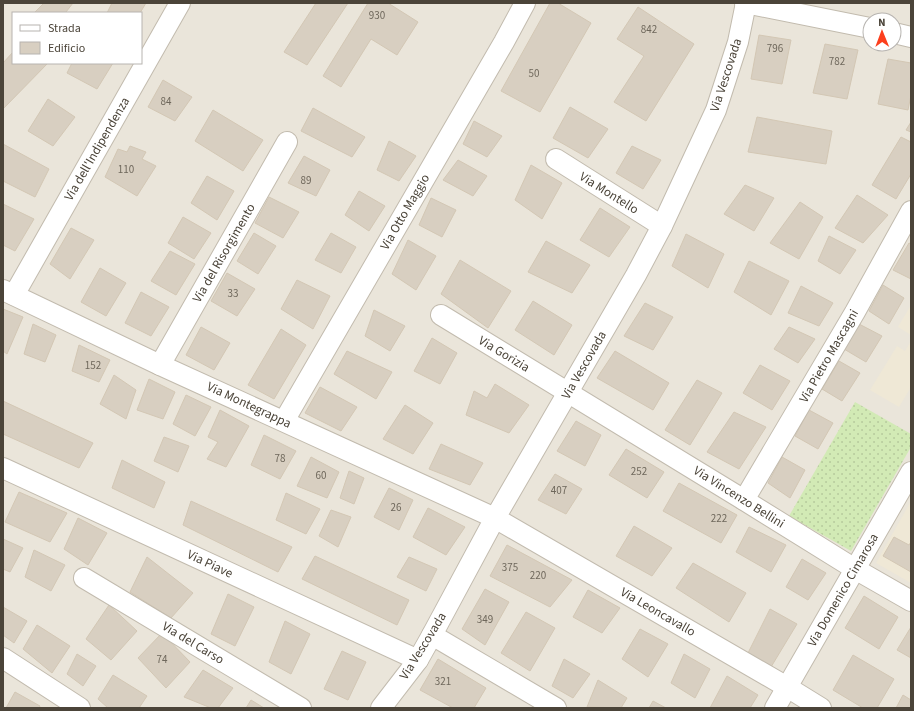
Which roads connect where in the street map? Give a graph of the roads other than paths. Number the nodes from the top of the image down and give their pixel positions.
1 (180, 3) edge
2 (525, 3) edge
3 (746, 3) edge
4 (862, 26) edge
5 (287, 142) dead end
6 (556, 159) dead end
7 (911, 211) edge
8 (662, 226) junction
9 (9, 293) edge
10 (441, 315) dead end
11 (160, 365) junction
12 (568, 393) junction
13 (284, 421) junction
14 (3, 468) edge
15 (911, 472) edge
16 (744, 500) junction
17 (495, 518) junction
18 (855, 569) junction
19 (84, 578) dead end
20 (911, 601) edge
21 (432, 635) junction
22 (3, 658) edge
23 (418, 660) junction
24 (787, 687) junction
25 (80, 708) edge
26 (301, 708) edge
27 (381, 708) edge
28 (556, 708) edge
29 (775, 708) edge
30 (821, 708) edge

1 - 9 street, Via dell'Indipendenza
2 - 13 street, Via Otto Maggio
3 - 4 street
3 - 8 street, Via Vescovada
5 - 11 street, Via del Risorgimento
6 - 8 street, Via Montello
7 - 16 street, Via Pietro Mascagni
8 - 12 street, Via Vescovada
9 - 11 street, Via Montegrappa
10 - 12 street, Via Gorizia
11 - 13 street, Via Montegrappa
12 - 16 street, Via Vincenzo Bellini
12 - 17 street, Via Vescovada
13 - 17 street, Via Montegrappa
14 - 23 street, Via Piave
15 - 18 street, Via Domenico Cimarosa
16 - 18 street, Via Vincenzo Bellini
17 - 21 street, Via Vescovada
17 - 24 street, Via Leoncavallo
18 - 20 street, Via Vincenzo Bellini
18 - 24 street, Via Domenico Cimarosa
19 - 26 street, Via del Carso
21 - 23 street, Via Vescovada
21 - 28 street
22 - 25 street
23 - 27 street, Via Vescovada
24 - 29 street, Via Domenico Cimarosa
24 - 30 street, Via Leoncavallo

